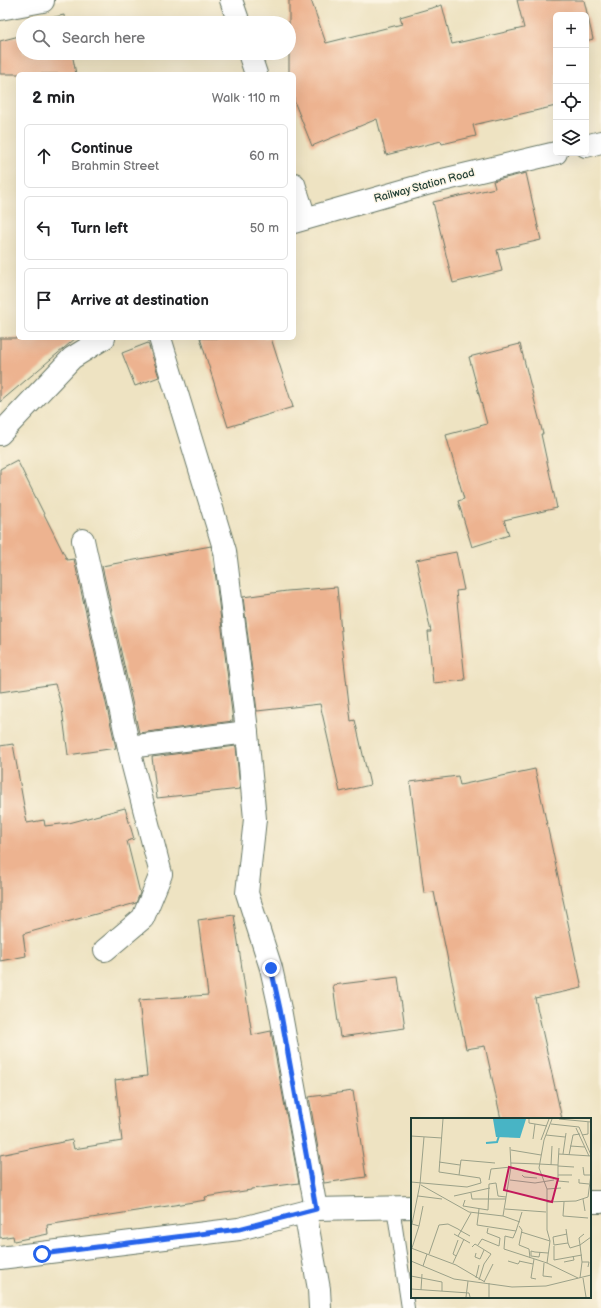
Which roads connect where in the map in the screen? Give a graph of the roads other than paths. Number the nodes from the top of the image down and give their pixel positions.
1 (42, 0) edge
2 (231, 0) edge
3 (0, 9) edge
4 (237, 16) edge
5 (251, 60) edge
6 (255, 72) edge
7 (601, 142) edge
8 (589, 145) edge
9 (553, 154) edge
10 (296, 196) edge
11 (300, 220) edge
12 (101, 340) edge
13 (161, 340) edge
14 (0, 434) edge
15 (83, 540) dead end
16 (247, 732) junction
17 (129, 747) junction
18 (105, 950) dead end
19 (402, 1207) edge
20 (310, 1210) junction
21 (0, 1258) edge
22 (320, 1308) edge
23 (408, 1308) edge

1 - 3 street
2 - 4 street
5 - 6 street
7 - 8 street
9 - 11 street, Railway Station Road
10 - 11 street
12 - 14 street
13 - 16 street
15 - 17 street
16 - 17 street
16 - 20 street
17 - 18 street
19 - 20 street
19 - 23 lane
20 - 21 street
20 - 22 street

